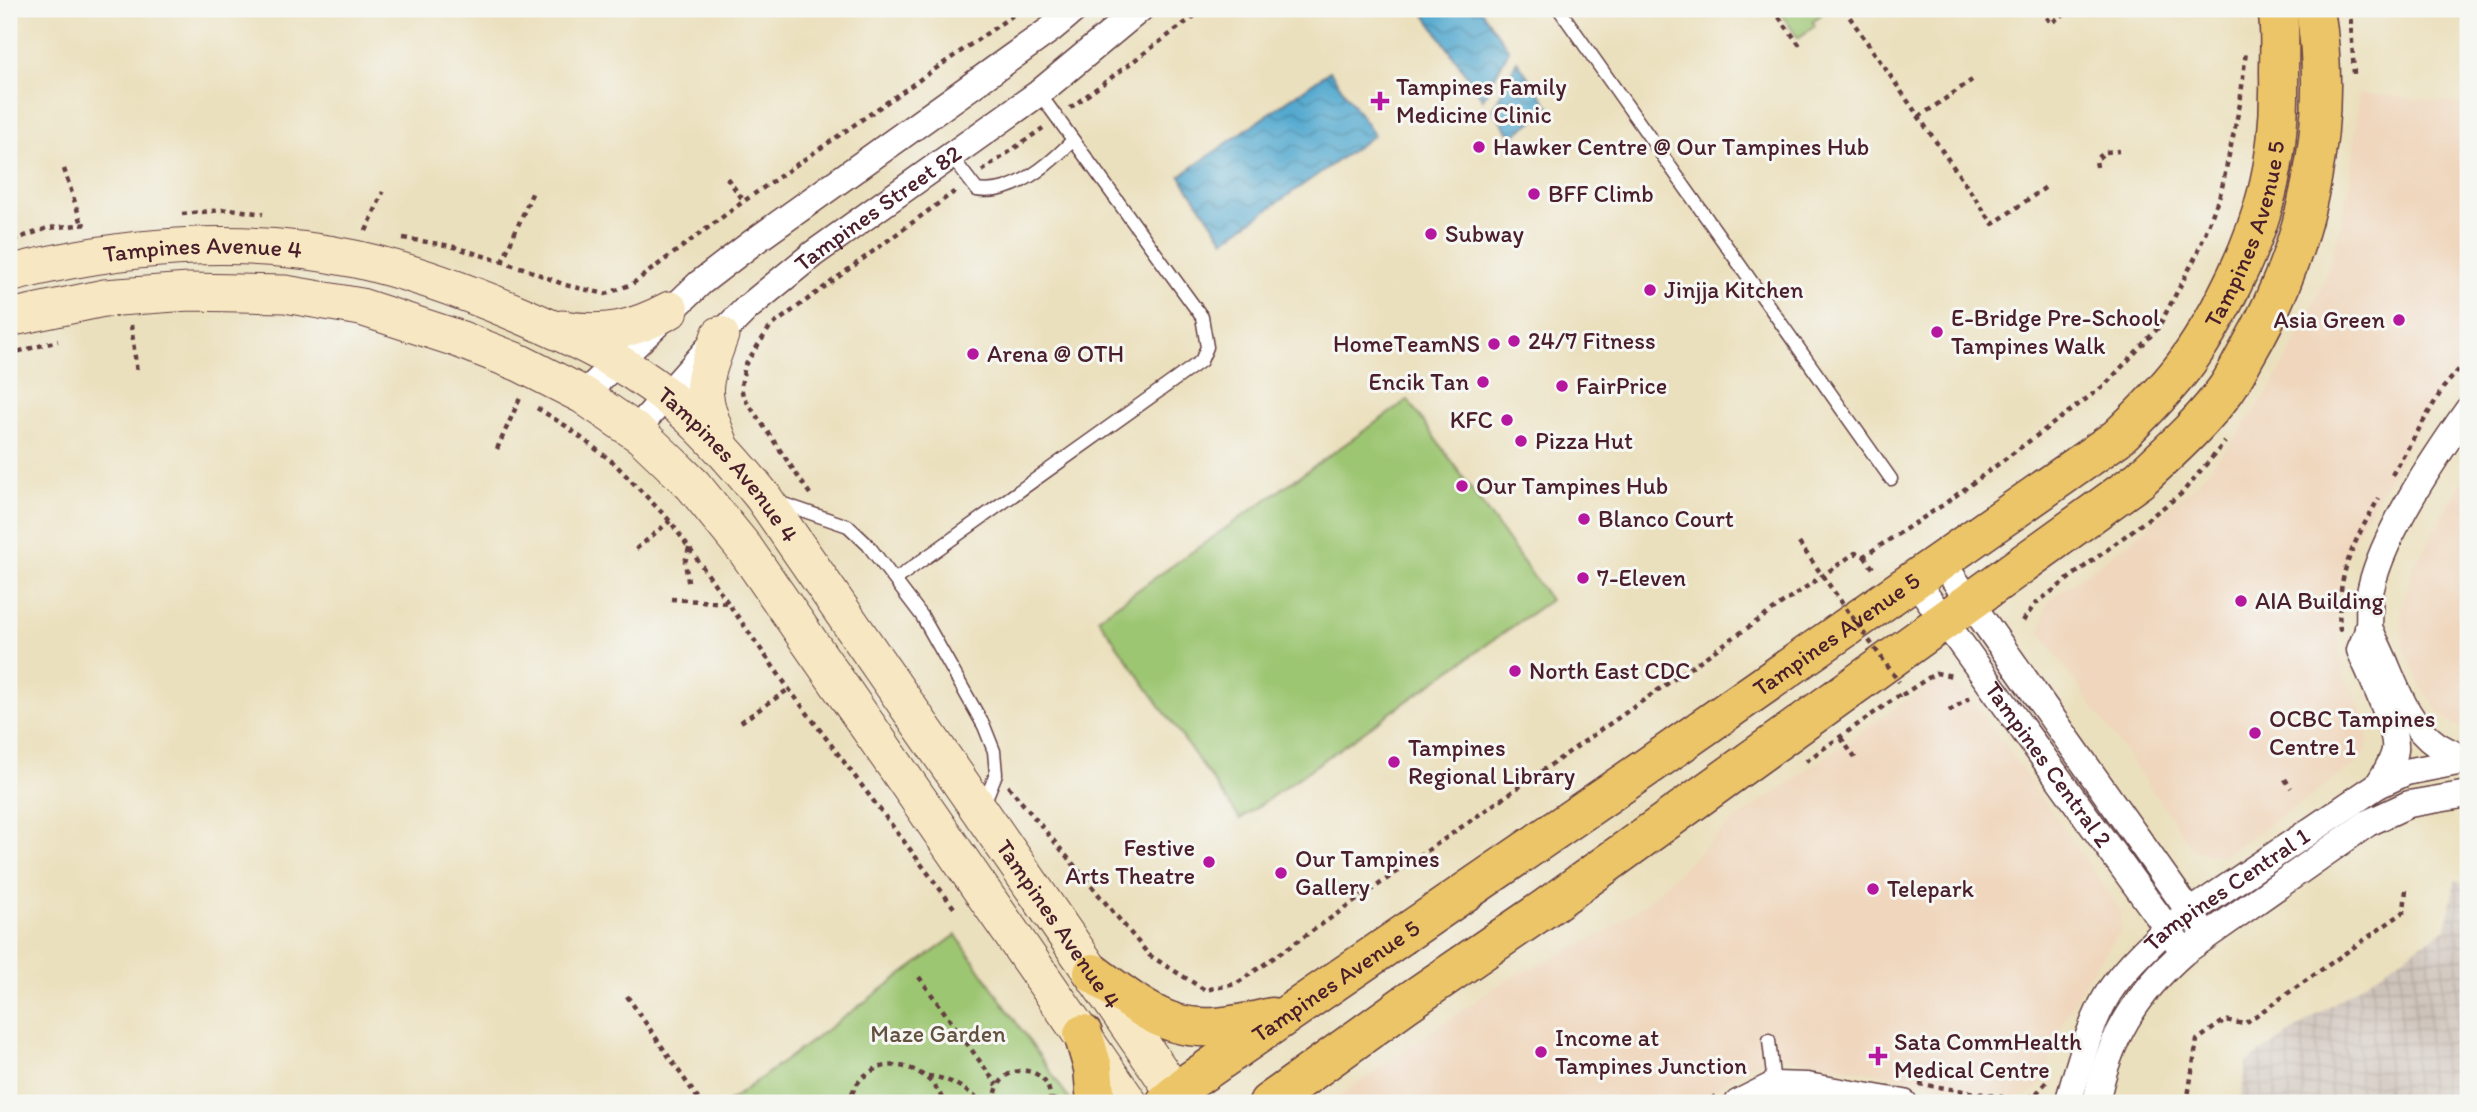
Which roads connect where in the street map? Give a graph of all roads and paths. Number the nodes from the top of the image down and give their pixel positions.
1 (1022, 9) edge
2 (1075, 9) edge
3 (1140, 9) edge
4 (1204, 9) edge
5 (1559, 9) edge
6 (1773, 9) edge
7 (1844, 9) edge
8 (2041, 9) edge
9 (2072, 9) edge
10 (2277, 9) edge
11 (2315, 9) edge
12 (1057, 19) edge
13 (2247, 43) dead end
14 (1801, 47) dead end
15 (1972, 80) dead end
16 (1039, 93) junction
17 (1919, 117) junction
18 (1057, 118) junction
19 (1073, 140) junction
20 (2119, 151) dead end
21 (951, 156) junction
22 (2097, 167) dead end
23 (64, 169) dead end
24 (727, 178) dead end
25 (970, 180) junction
26 (2046, 187) dead end
27 (534, 189) dead end
28 (383, 192) dead end
29 (744, 201) junction
30 (82, 225) dead end
31 (366, 232) dead end
32 (502, 262) dead end
33 (9, 274) edge
34 (606, 294) dead end
35 (670, 310) junction
36 (9, 318) edge
37 (143, 321) dead end
38 (130, 322) dead end
39 (550, 327) junction
40 (131, 330) dead end
41 (720, 335) junction
42 (63, 340) dead end
43 (9, 354) edge
44 (616, 362) junction
45 (137, 373) dead end
46 (524, 392) junction
47 (583, 396) junction
48 (667, 396) junction
49 (2468, 410) edge
50 (635, 431) junction
51 (721, 446) junction
52 (497, 449) dead end
53 (1891, 479) dead end
54 (763, 497) junction
55 (828, 520) junction
56 (670, 521) junction
57 (1800, 543) dead end
58 (689, 547) junction
59 (636, 549) dead end
60 (1928, 570) junction
61 (896, 579) junction
62 (689, 587) dead end
63 (671, 599) dead end
64 (729, 603) junction
65 (1957, 611) junction
66 (2368, 628) junction
67 (1959, 678) dead end
68 (1899, 682) dead end
69 (1967, 686) dead end
70 (789, 690) junction
71 (1902, 695) dead end
72 (1949, 711) dead end
73 (741, 722) dead end
74 (1841, 738) dead end
75 (1855, 758) dead end
76 (2468, 760) edge
77 (996, 774) junction
78 (2285, 779) dead end
79 (2378, 785) junction
80 (2291, 788) dead end
81 (2468, 794) edge
82 (980, 813) junction
83 (2406, 889) dead end
84 (2190, 914) junction
85 (962, 918) dead end
86 (2167, 928) junction
87 (2206, 936) junction
88 (2184, 951) junction
89 (1093, 974) junction
90 (919, 977) dead end
91 (627, 996) dead end
92 (1294, 1011) junction
93 (1083, 1034) junction
94 (1769, 1040) dead end
95 (2051, 1070) dead end
96 (927, 1076) junction
97 (998, 1085) junction
98 (1774, 1085) junction
99 (1278, 1097) edge
100 (1174, 1100) edge
101 (1050, 1101) edge
102 (701, 1103) edge
103 (849, 1103) edge
104 (944, 1103) edge
105 (982, 1103) edge
106 (995, 1103) edge
107 (1066, 1103) edge
108 (1096, 1103) edge
109 (1129, 1103) edge
110 (1738, 1103) edge
111 (1904, 1103) edge
112 (1996, 1103) edge
113 (2068, 1103) edge
114 (2096, 1103) edge
115 (2187, 1103) edge

1 - 29 path
2 - 12 street, Tampines Street 82
3 - 16 street, Tampines Street 82
4 - 18 path
5 - 53 lane
6 - 14 path
7 - 17 path
8 - 9 path
10 - 60 main road, Tampines Avenue 5
11 - 65 main road, Tampines Avenue 5
12 - 35 street, Tampines Street 82
13 - 77 path
15 - 17 path
16 - 18 lane
16 - 21 street, Tampines Street 82
17 - 26 path
18 - 19 lane
18 - 25 path
19 - 25 lane
19 - 61 lane
20 - 22 path
21 - 25 lane
21 - 41 street, Tampines Street 82
23 - 30 path
24 - 29 path
25 - 55 path
27 - 32 path
28 - 31 path
29 - 34 path
33 - 39 main road, Tampines Avenue 4
35 - 39 main road
35 - 44 street, Tampines Street 82
36 - 46 main road, Tampines Avenue 4
37 - 38 path
39 - 44 main road, Tampines Avenue 4
40 - 45 path
41 - 48 street, Tampines Street 82
41 - 51 main road
42 - 43 path
44 - 47 street, Tampines Street 82
44 - 48 main road, Tampines Avenue 4
46 - 47 main road, Tampines Avenue 4
46 - 52 path
46 - 56 path
47 - 50 main road, Tampines Avenue 4
48 - 50 street, Tampines Street 82
48 - 51 main road, Tampines Avenue 4
49 - 66 street
50 - 93 main road, Tampines Avenue 4
51 - 54 main road, Tampines Avenue 4
54 - 55 lane
54 - 82 main road, Tampines Avenue 4
55 - 61 lane
56 - 58 path
56 - 59 path
57 - 68 path, bridge
58 - 62 path
58 - 64 path
60 - 65 street, Tampines Central 2
60 - 92 main road, Tampines Avenue 5
61 - 77 lane
63 - 64 path
64 - 70 path
65 - 84 street, Tampines Central 2
65 - 86 street, Tampines Central 2
65 - 99 main road, Tampines Avenue 5
66 - 76 street
66 - 79 street
67 - 71 path
69 - 72 path
70 - 73 path
70 - 85 path
74 - 75 path
76 - 79 street, Tampines Central 1
77 - 82 lane
78 - 80 path
79 - 84 street, Tampines Central 1
81 - 87 street, Tampines Central 1
82 - 89 main road, Tampines Avenue 4
83 - 115 path
84 - 86 street, Tampines Central 1
84 - 87 street, Tampines Central 2
86 - 88 street, Tampines Central 2
86 - 113 street, Tampines Central 1
87 - 88 street, Tampines Central 1
88 - 114 street, Tampines Central 1
89 - 92 main road
89 - 100 main road, Tampines Avenue 4
90 - 97 path
91 - 102 path
92 - 100 main road, Tampines Avenue 5
93 - 108 main road
93 - 109 main road, Tampines Avenue 4
94 - 98 lane
95 - 112 path
96 - 103 path
96 - 104 path
96 - 105 path
97 - 101 path
97 - 106 path
98 - 110 street
98 - 111 street
101 - 107 path

